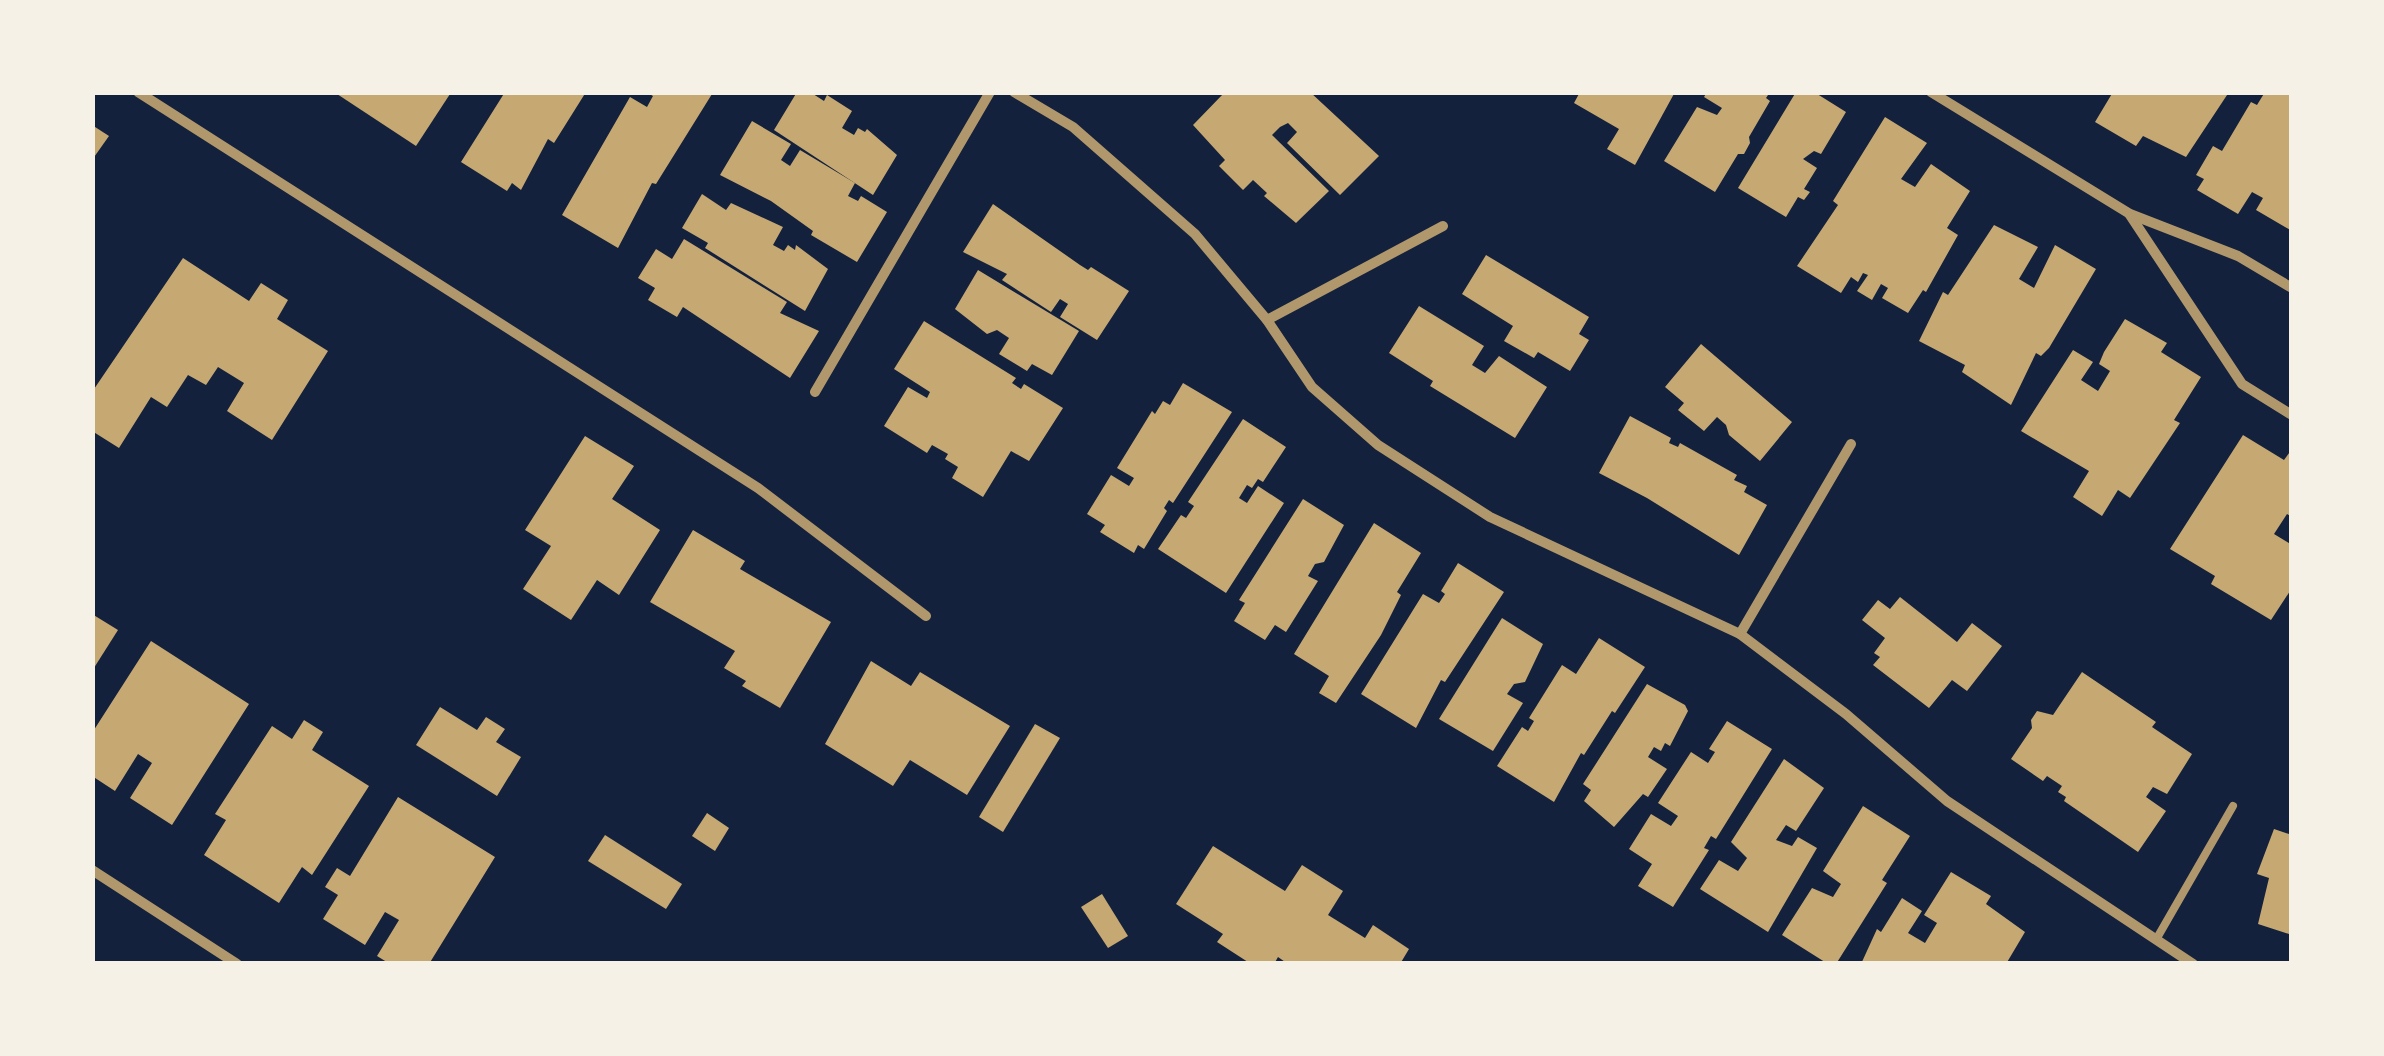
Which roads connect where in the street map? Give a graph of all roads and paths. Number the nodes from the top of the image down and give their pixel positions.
1 (138, 92) edge
2 (990, 92) edge
3 (1014, 92) edge
4 (1931, 92) edge
5 (2130, 214) junction
6 (1443, 226) dead end
7 (2292, 288) edge
8 (1267, 320) junction
9 (815, 392) dead end
10 (2292, 415) edge
11 (1851, 444) dead end
12 (926, 616) dead end
13 (1740, 634) junction
14 (2233, 806) dead end
15 (92, 870) edge
16 (2157, 938) junction
17 (237, 964) edge
18 (2192, 964) edge

1 - 12 street
2 - 9 street
3 - 8 street
4 - 5 street
5 - 7 street
5 - 10 street
6 - 8 street
8 - 13 street
11 - 13 street
13 - 16 street
14 - 16 lane
15 - 17 street
16 - 18 street

